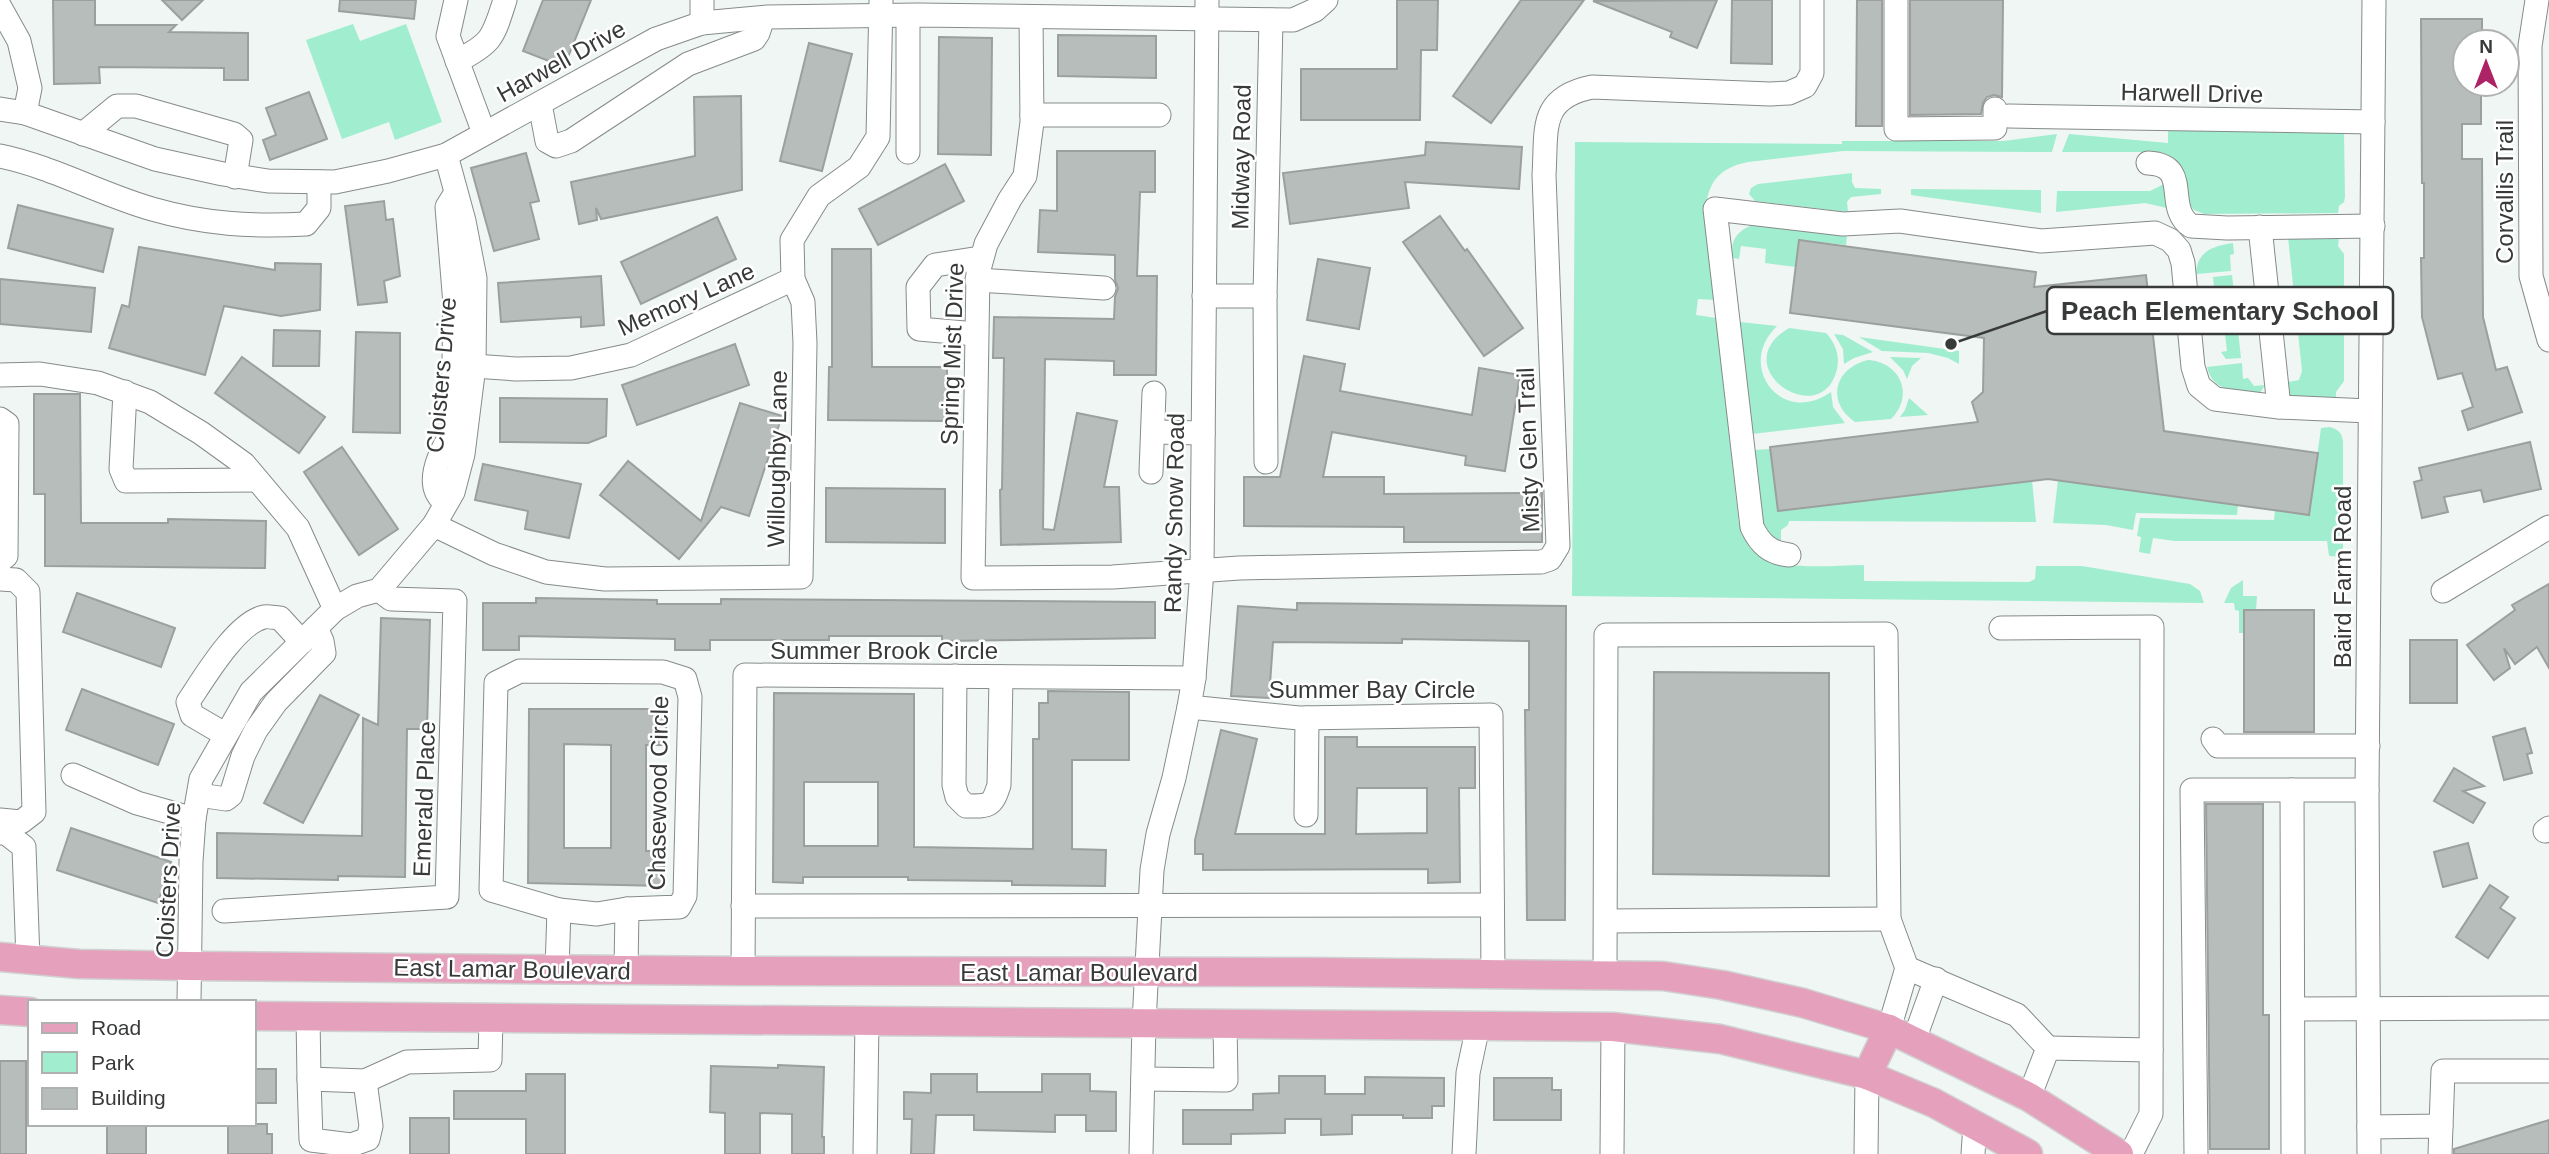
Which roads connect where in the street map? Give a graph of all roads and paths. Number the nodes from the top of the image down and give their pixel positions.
1 (456, 0) edge
2 (505, 0) edge
3 (1326, 0) edge
4 (1812, 0) edge
5 (1896, 0) edge
6 (2374, 0) edge
7 (2537, 0) edge
8 (0, 7) edge
9 (881, 8) edge
10 (994, 8) edge
11 (1207, 9) edge
12 (702, 11) edge
13 (908, 16) junction
14 (1031, 17) junction
15 (763, 18) junction
16 (1271, 20) junction
17 (457, 61) junction
18 (540, 104) junction
19 (0, 109) edge
20 (26, 113) junction
21 (1032, 115) junction
22 (1159, 115) dead end
23 (2373, 122) junction
24 (484, 133) junction
25 (83, 134) junction
26 (908, 152) dead end
27 (446, 155) junction
28 (0, 156) edge
29 (2148, 163) dead end
30 (235, 177) junction
31 (319, 182) junction
32 (457, 194) junction
33 (2373, 226) junction
34 (2260, 227) junction
35 (979, 269) junction
36 (793, 279) junction
37 (1104, 288) dead end
38 (1204, 296) junction
39 (1265, 296) junction
40 (976, 334) junction
41 (2549, 340) edge
42 (474, 366) junction
43 (0, 375) edge
44 (125, 392) junction
45 (1154, 393) dead end
46 (2279, 407) junction
47 (2370, 411) junction
48 (0, 419) edge
49 (460, 431) junction
50 (1153, 432) junction
51 (1203, 433) junction
52 (1266, 462) dead end
53 (1151, 472) dead end
54 (257, 480) junction
55 (434, 525) junction
56 (2549, 527) edge
57 (1789, 555) dead end
58 (0, 561) edge
59 (1202, 570) junction
60 (0, 579) edge
61 (973, 579) joint
62 (379, 590) junction
63 (2443, 591) dead end
64 (335, 609) junction
65 (2001, 628) dead end
66 (309, 635) junction
67 (955, 676) junction
68 (1001, 677) junction
69 (1194, 678) junction
70 (1189, 707) junction
71 (1307, 718) junction
72 (226, 735) junction
73 (2213, 740) dead end
74 (2368, 746) junction
75 (73, 775) dead end
76 (2292, 790) junction
77 (2367, 790) junction
78 (199, 795) junction
79 (1306, 815) dead end
80 (194, 819) junction
81 (0, 820) edge
82 (0, 833) edge
83 (1149, 905) junction
84 (1492, 905) junction
85 (743, 906) junction
86 (627, 909) junction
87 (223, 911) dead end
88 (559, 911) junction
89 (1889, 919) junction
90 (1606, 921) junction
91 (0, 957) edge
92 (28, 960) junction
93 (190, 966) junction
94 (1907, 968) junction
95 (556, 969) junction
96 (626, 970) junction
97 (743, 971) junction
98 (1147, 972) junction
99 (1605, 974) junction
100 (1493, 975) junction
101 (1936, 979) junction
102 (189, 1000) edge
103 (2368, 1008) junction
104 (2549, 1008) edge
105 (2293, 1009) junction
106 (0, 1010) edge
107 (28, 1012) edge
108 (256, 1016) edge
109 (308, 1016) junction
110 (491, 1018) junction
111 (867, 1021) junction
112 (1144, 1023) junction
113 (1906, 1023) junction
114 (1225, 1024) junction
115 (1478, 1026) junction
116 (1613, 1027) junction
117 (2048, 1048) junction
118 (2151, 1050) junction
119 (2549, 1071) edge
120 (1867, 1075) junction
121 (309, 1079) junction
122 (1143, 1079) junction
123 (365, 1081) junction
124 (2029, 1097) junction
125 (1975, 1125) junction
126 (2441, 1126) junction
127 (2369, 1127) junction
128 (865, 1154) edge
129 (1141, 1154) edge
130 (1464, 1154) edge
131 (1612, 1154) edge
132 (1866, 1154) edge
133 (1973, 1154) edge
134 (2028, 1154) edge
135 (2119, 1154) edge
136 (2131, 1154) edge
137 (2196, 1154) edge
138 (2293, 1154) edge
139 (2369, 1154) edge
140 (2441, 1154) edge

1 - 17 street
2 - 17 street
3 - 16 street, Harwell Drive
4 - 59 street, Misty Glen Trail
5 - 23 street, Harwell Drive
6 - 23 street, Baird Farm Road
7 - 41 street, Corvallis Trail
8 - 20 street
9 - 13 street, Harwell Drive
9 - 15 street, Harwell Drive
9 - 36 street, Willoughby Lane
10 - 13 street, Harwell Drive
10 - 14 street, Harwell Drive
11 - 14 street, Harwell Drive
11 - 16 street, Harwell Drive
11 - 38 street, Randy Snow Road
12 - 15 street, Harwell Drive
12 - 18 street, Harwell Drive
13 - 26 street
14 - 21 street, Spring Mist Drive
15 - 18 street
16 - 39 street, Midway Road
17 - 24 street
18 - 24 street, Harwell Drive
19 - 20 street, Harwell Drive
20 - 25 street, Harwell Drive
21 - 22 street
21 - 35 street, Spring Mist Drive
23 - 33 street, Baird Farm Road
24 - 27 street, Harwell Drive
25 - 30 street, Harwell Drive
25 - 30 street
27 - 31 street, Harwell Drive
27 - 32 street, Cloisters Drive
28 - 31 street
29 - 34 street
30 - 31 street, Harwell Drive
32 - 42 street, Cloisters Drive
32 - 49 street
33 - 34 street
33 - 47 street, Baird Farm Road
34 - 46 street
35 - 37 street
35 - 40 street, Spring Mist Drive
35 - 40 street
36 - 42 street, Memory Lane
36 - 55 street, Willoughby Lane
38 - 39 street
38 - 51 street, Randy Snow Road
39 - 52 street, Midway Road
40 - 61 street, Spring Mist Drive
42 - 49 street, Cloisters Drive
43 - 44 street
44 - 54 street
44 - 54 street
45 - 50 street
46 - 47 street
46 - 57 street
47 - 74 street, Baird Farm Road
48 - 58 street
49 - 55 street, Cloisters Drive
50 - 51 street
50 - 53 street
51 - 59 street, Randy Snow Road
54 - 64 street
55 - 62 street, Cloisters Drive
56 - 63 street
59 - 61 street, Misty Glen Trail
59 - 69 street, Randy Snow Road
60 - 81 street
62 - 64 street, Cloisters Drive
62 - 87 street, Emerald Place
64 - 66 street, Cloisters Drive
65 - 118 street
66 - 72 street, Cloisters Drive
66 - 72 street
66 - 78 street
67 - 68 street, Summer Brook Circle
67 - 68 street
67 - 85 street, Summer Brook Circle
68 - 69 street, Summer Brook Circle
69 - 70 street, Randy Snow Road
70 - 71 street, Summer Bay Circle
70 - 83 street, Randy Snow Road
71 - 79 street
71 - 84 street, Summer Bay Circle
72 - 78 street, Cloisters Drive
73 - 74 street
74 - 77 street, Baird Farm Road
75 - 80 street
76 - 77 street
76 - 105 street
76 - 137 street
77 - 103 street, Baird Farm Road
78 - 80 street, Cloisters Drive
80 - 93 street, Cloisters Drive
82 - 92 street
83 - 84 street
83 - 85 street
83 - 98 street, Randy Snow Road
84 - 100 street, Summer Bay Circle
85 - 97 street, Summer Brook Circle
86 - 88 street, Chasewood Circle
86 - 88 street, Chasewood Circle
86 - 96 street, Chasewood Circle
88 - 95 street
89 - 90 street
89 - 90 street
89 - 94 street
90 - 99 street
91 - 92 main road, East Lamar Boulevard
92 - 93 main road, East Lamar Boulevard
93 - 95 main road, East Lamar Boulevard
93 - 102 street, Cloisters Drive
94 - 101 street
94 - 113 street
95 - 96 main road, East Lamar Boulevard
96 - 97 main road, East Lamar Boulevard
97 - 98 main road, East Lamar Boulevard
98 - 100 main road, East Lamar Boulevard
98 - 112 street, Randy Snow Road
99 - 100 main road, East Lamar Boulevard
99 - 113 main road, East Lamar Boulevard
101 - 113 street
101 - 117 street
103 - 104 street
103 - 105 street
103 - 127 street, Baird Farm Road
105 - 138 street
106 - 107 main road
108 - 109 main road, East Lamar Boulevard
109 - 110 main road, East Lamar Boulevard
109 - 121 street
110 - 111 main road, East Lamar Boulevard
110 - 123 street
111 - 112 main road, East Lamar Boulevard
111 - 128 street
112 - 114 main road, East Lamar Boulevard
112 - 122 street, Randy Snow Road
113 - 120 main road
113 - 124 main road, East Lamar Boulevard
114 - 115 main road, East Lamar Boulevard
114 - 122 street
115 - 116 main road, East Lamar Boulevard
115 - 130 street
116 - 120 main road, East Lamar Boulevard
116 - 131 street
117 - 118 street
117 - 124 street
118 - 136 street
119 - 126 street
120 - 125 main road, East Lamar Boulevard
120 - 132 street
121 - 123 street
121 - 123 street
122 - 129 street, Randy Snow Road
124 - 135 main road, East Lamar Boulevard
125 - 133 street
125 - 134 main road, East Lamar Boulevard
126 - 127 street
126 - 140 street
127 - 139 street, Baird Farm Road

